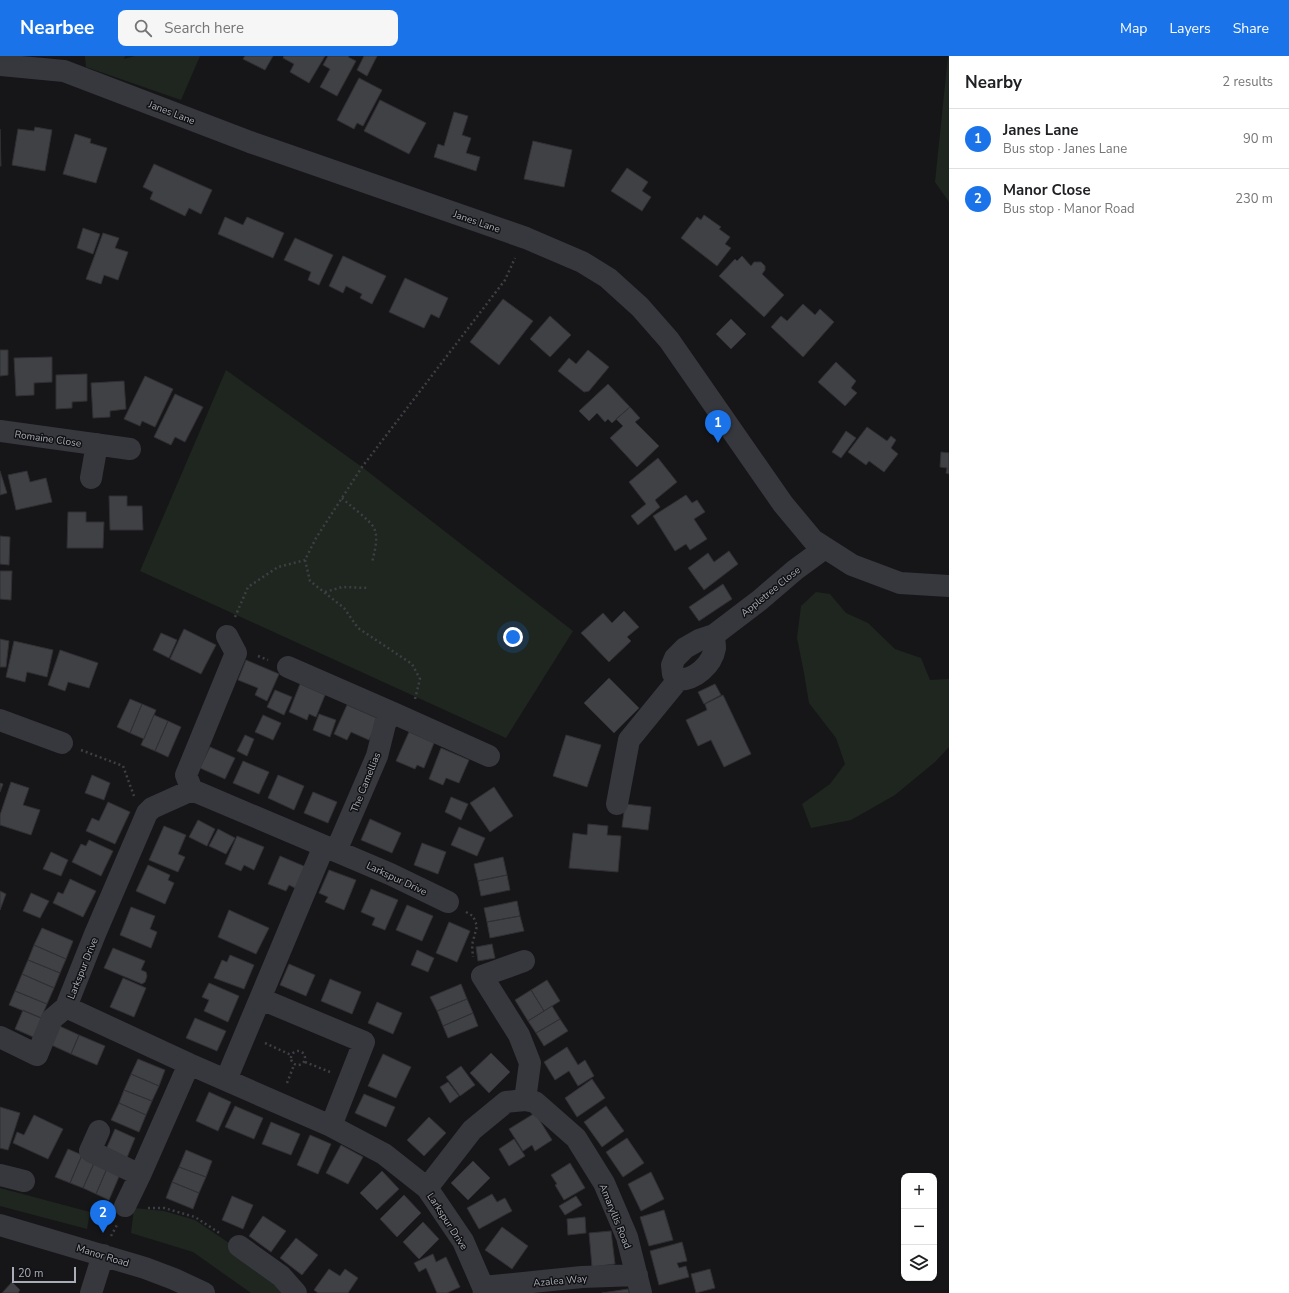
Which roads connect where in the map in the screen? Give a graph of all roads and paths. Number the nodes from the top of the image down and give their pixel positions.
1 (0, 66) edge
2 (526, 238) junction
3 (0, 431) edge
4 (97, 444) junction
5 (130, 449) dead end
6 (91, 478) dead end
7 (342, 498) junction
8 (825, 548) junction
9 (305, 560) junction
10 (372, 563) dead end
11 (949, 586) edge
12 (368, 588) dead end
13 (325, 592) junction
14 (232, 644) junction
15 (288, 667) joint
16 (399, 715) junction
17 (0, 720) edge
18 (62, 743) joint
19 (489, 756) dead end
20 (192, 790) junction
21 (617, 804) dead end
22 (152, 808) junction
23 (330, 848) junction
24 (448, 902) joint
25 (524, 961) dead end
26 (482, 976) junction
27 (261, 999) junction
28 (66, 1007) junction
29 (0, 1037) edge
30 (260, 1041) dead end
31 (291, 1055) junction
32 (305, 1062) junction
33 (189, 1064) junction
34 (335, 1074) dead end
35 (226, 1080) junction
36 (525, 1100) junction
37 (331, 1126) junction
38 (100, 1131) dead end
39 (140, 1175) junction
40 (0, 1176) edge
41 (24, 1181) dead end
42 (427, 1188) junction
43 (125, 1206) junction
44 (0, 1225) edge
45 (239, 1246) joint
46 (103, 1255) junction
47 (639, 1284) edge
48 (484, 1290) edge
49 (91, 1293) edge
50 (204, 1293) edge
51 (296, 1293) edge

1 - 2 street, Janes Lane
2 - 7 path
2 - 8 street, Janes Lane
3 - 4 street, Romaine Close
4 - 5 street, Romaine Close
4 - 6 street
7 - 9 path
7 - 10 path
8 - 11 street, Janes Lane
8 - 21 street, Appletree Close
9 - 13 path
9 - 14 path
12 - 13 path
13 - 16 path
14 - 15 path
14 - 20 street
15 - 16 street
16 - 19 street
16 - 23 street, The Camellias
17 - 18 street
18 - 22 path
20 - 22 street
20 - 23 street, Larkspur Drive
22 - 28 street, Larkspur Drive
23 - 24 street, Larkspur Drive
23 - 27 street
24 - 26 path
25 - 26 street
26 - 36 street
27 - 35 street
27 - 37 street
28 - 29 street
28 - 33 street, Larkspur Drive
30 - 31 path
31 - 32 path
31 - 32 path
32 - 34 path
33 - 35 street, Larkspur Drive
33 - 39 street
35 - 37 street, Larkspur Drive
36 - 42 street
36 - 47 street, Amaryllis Road
37 - 42 street, Larkspur Drive
38 - 39 street
39 - 43 street
40 - 41 street
42 - 48 street, Larkspur Drive
43 - 45 path
43 - 46 path
44 - 46 street, Manor Road
45 - 51 street
46 - 49 street
46 - 50 street, Manor Road
47 - 48 street, Azalea Way

